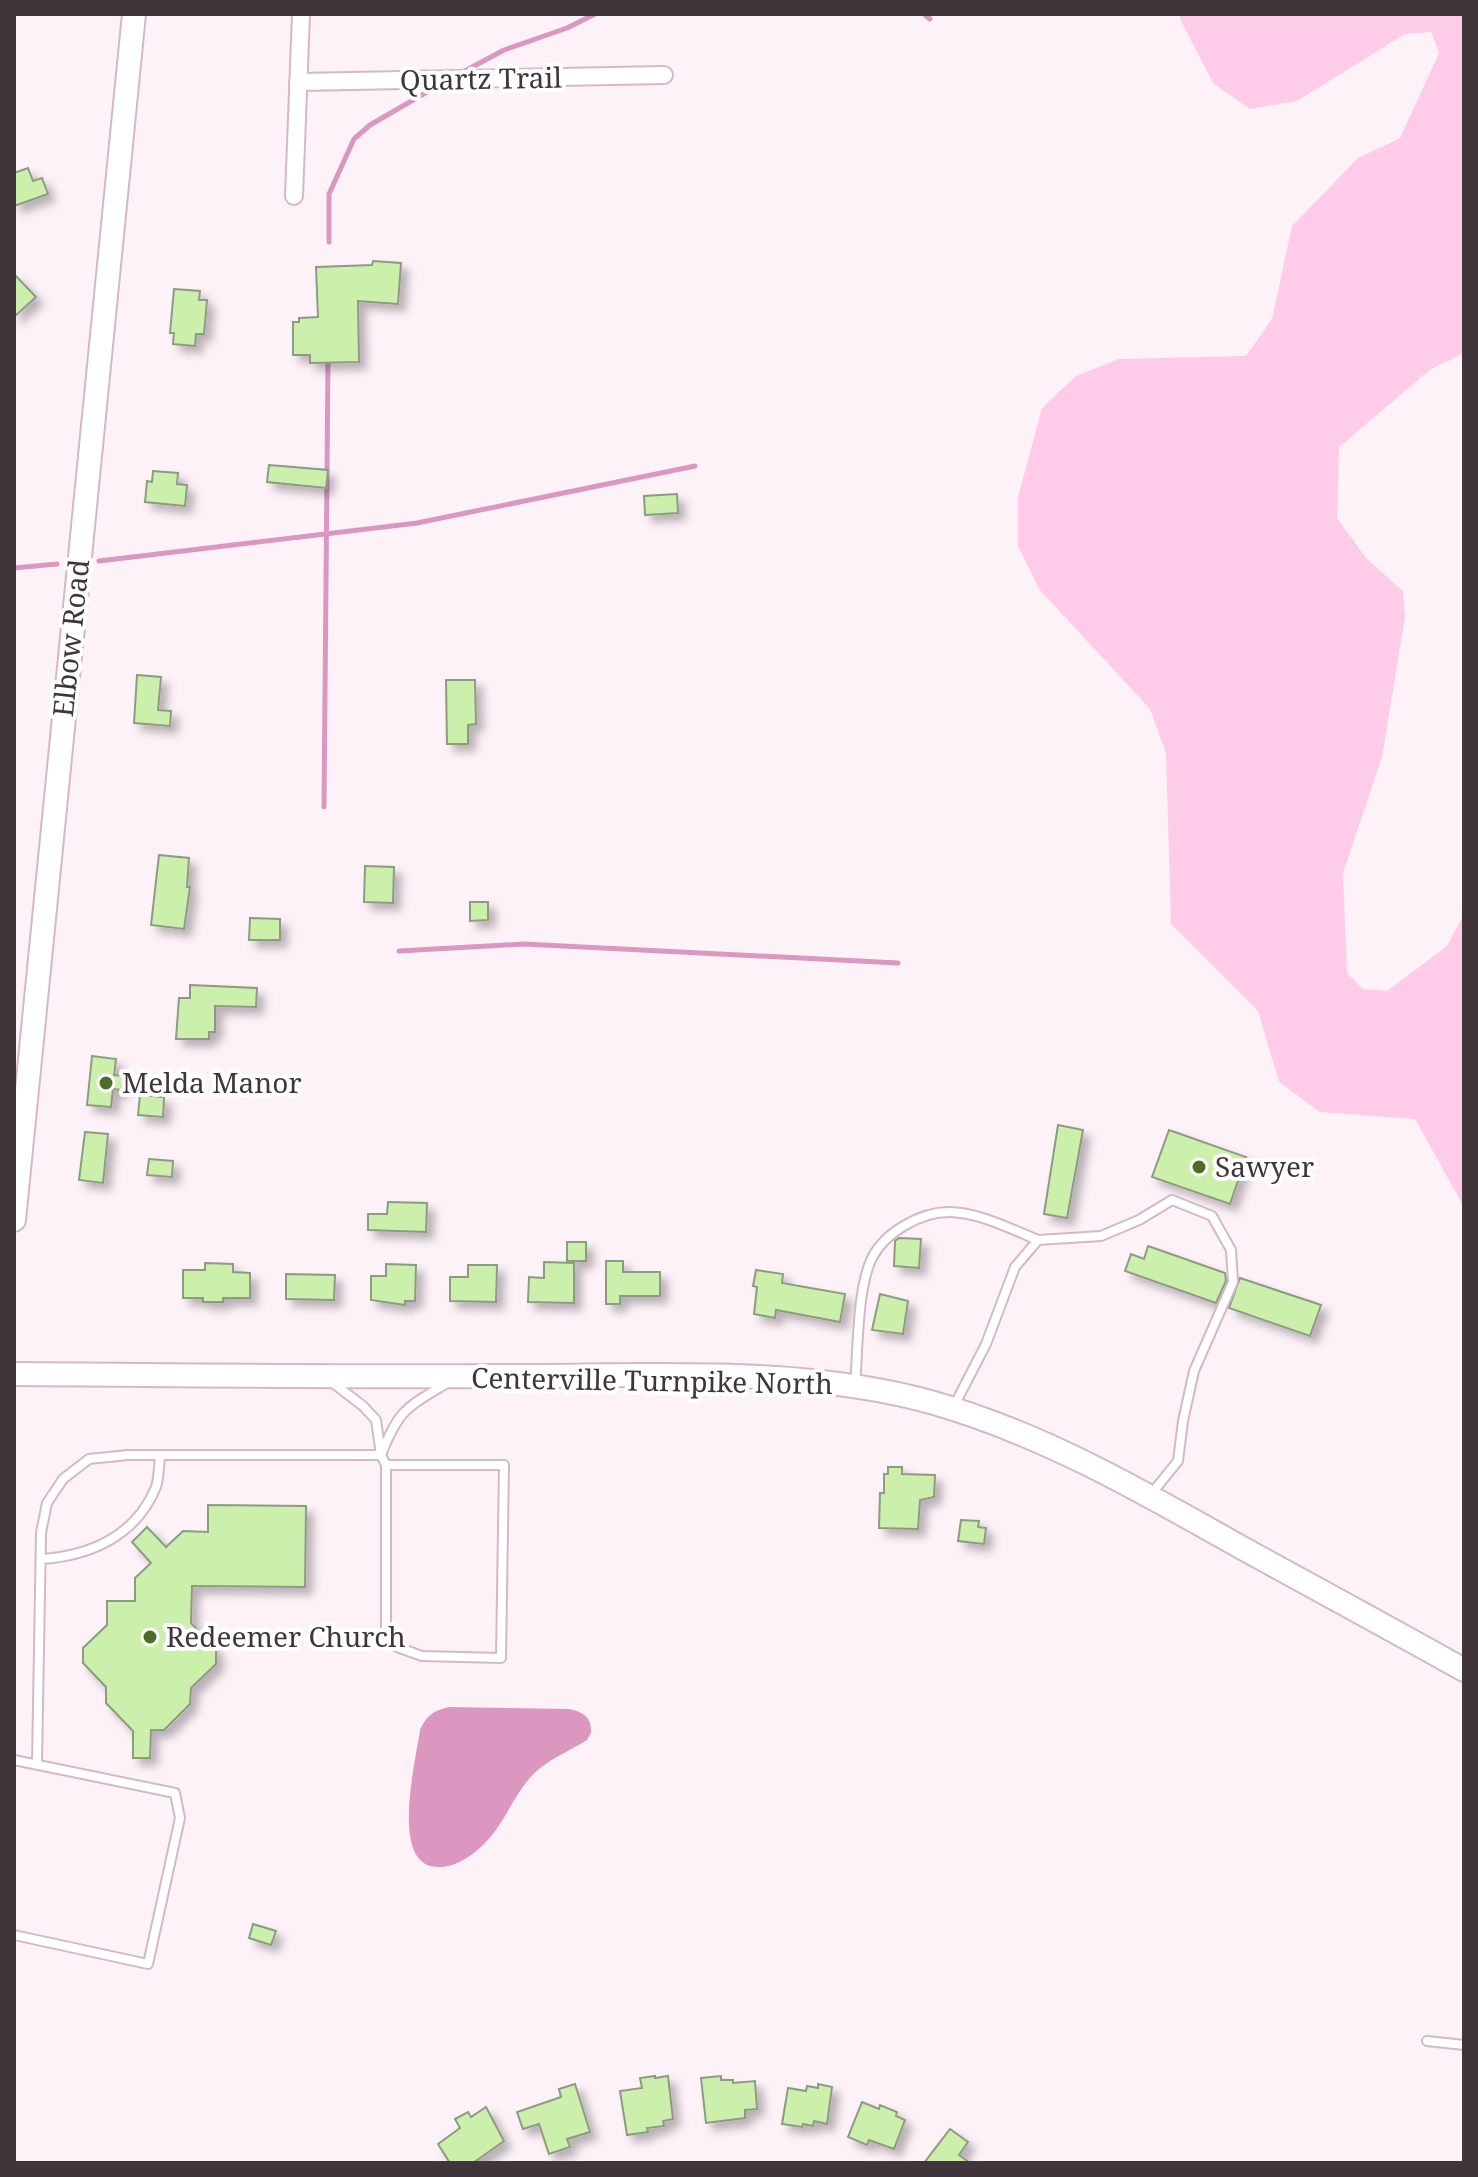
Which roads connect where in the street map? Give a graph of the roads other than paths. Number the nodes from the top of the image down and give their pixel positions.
1 (126, 14) edge
2 (134, 14) edge
3 (301, 14) edge
4 (129, 56) junction
5 (664, 75) dead end
6 (298, 82) junction
7 (294, 196) dead end
8 (14, 1220) edge
9 (1038, 1240) junction
10 (14, 1374) edge
11 (455, 1376) junction
12 (326, 1377) junction
13 (855, 1387) junction
14 (952, 1409) junction
15 (381, 1455) junction
16 (160, 1456) junction
17 (386, 1465) junction
18 (1150, 1495) junction
19 (41, 1559) junction
20 (1464, 1670) edge
21 (14, 1760) edge
22 (37, 1764) junction
23 (14, 1935) edge
24 (1427, 2041) dead end
25 (1464, 2045) edge

1 - 4 main road, Elbow Road
2 - 4 main road, Elbow Road
3 - 6 street
4 - 8 main road, Elbow Road
5 - 6 street, Quartz Trail
6 - 7 street
9 - 13 lane
9 - 14 lane
9 - 18 lane
10 - 12 main road, Centerville Turnpike North
11 - 12 main road, Centerville Turnpike North
11 - 13 main road, Centerville Turnpike North
11 - 15 lane
12 - 15 lane
13 - 14 main road, Centerville Turnpike North
14 - 18 main road, Centerville Turnpike North
15 - 16 lane
15 - 17 lane
16 - 19 lane
16 - 19 lane
17 - 17 lane
18 - 20 main road, Centerville Turnpike North
19 - 22 lane
21 - 22 lane
22 - 23 lane
24 - 25 lane

